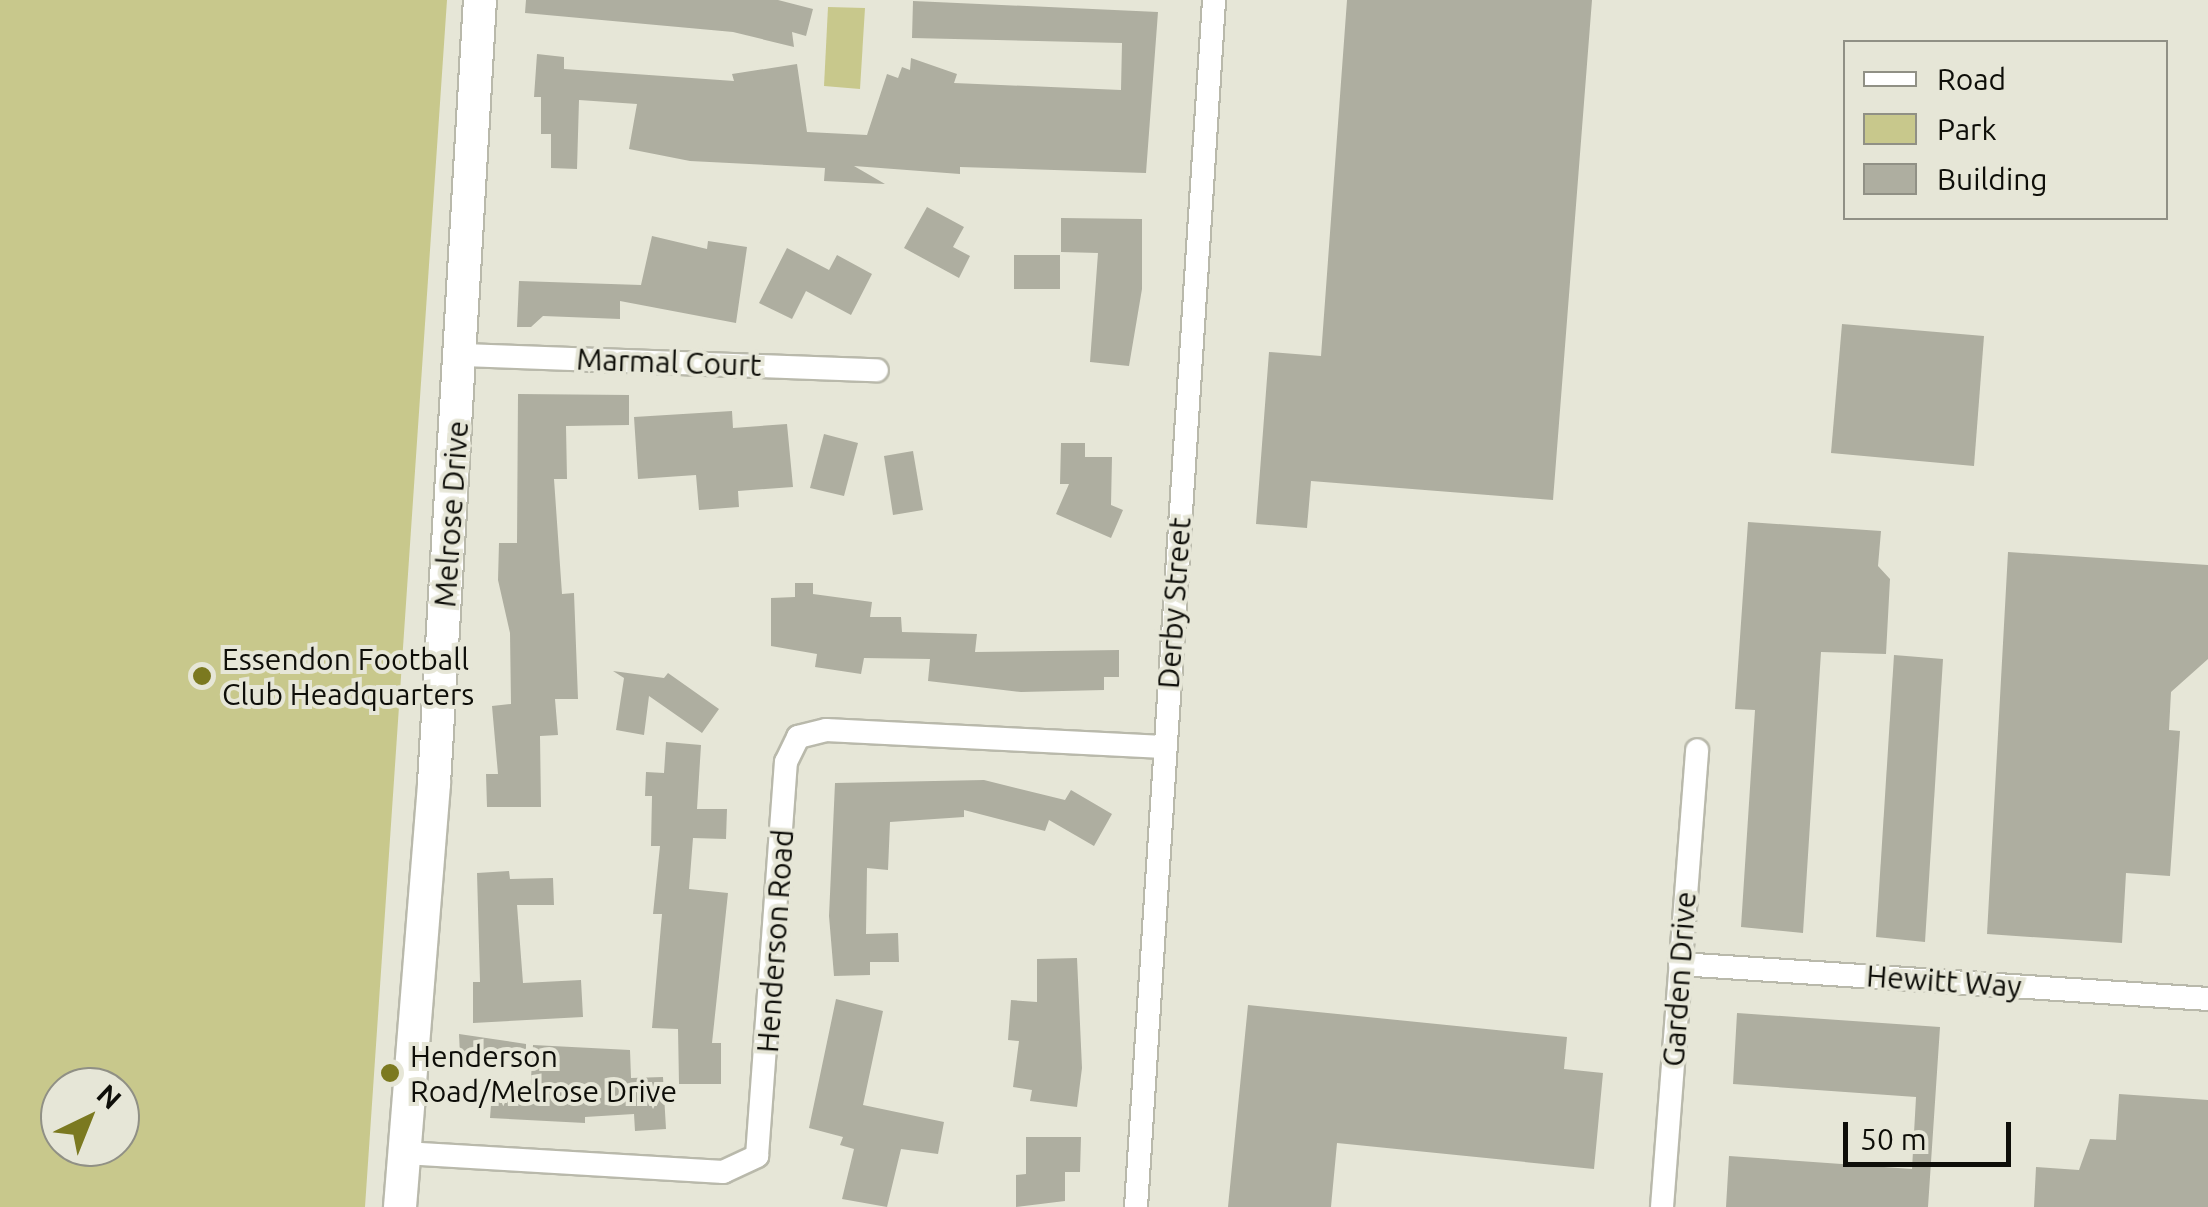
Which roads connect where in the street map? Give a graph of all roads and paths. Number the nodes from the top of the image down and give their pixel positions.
1 (480, 0) edge
2 (1214, 0) edge
3 (461, 354) junction
4 (877, 370) dead end
5 (1164, 747) junction
6 (1698, 750) dead end
7 (1680, 964) junction
8 (2208, 999) edge
9 (404, 1152) junction
10 (400, 1207) edge
11 (1136, 1207) edge
12 (1662, 1207) edge

1 - 3 street, Melrose Drive
2 - 5 street, Derby Street
3 - 4 street, Marmal Court
3 - 9 street, Melrose Drive
5 - 9 street, Henderson Road
5 - 11 street, Derby Street
6 - 7 street, Garden Drive
7 - 8 street, Hewitt Way
7 - 12 street, Garden Drive
9 - 10 street, Melrose Drive

